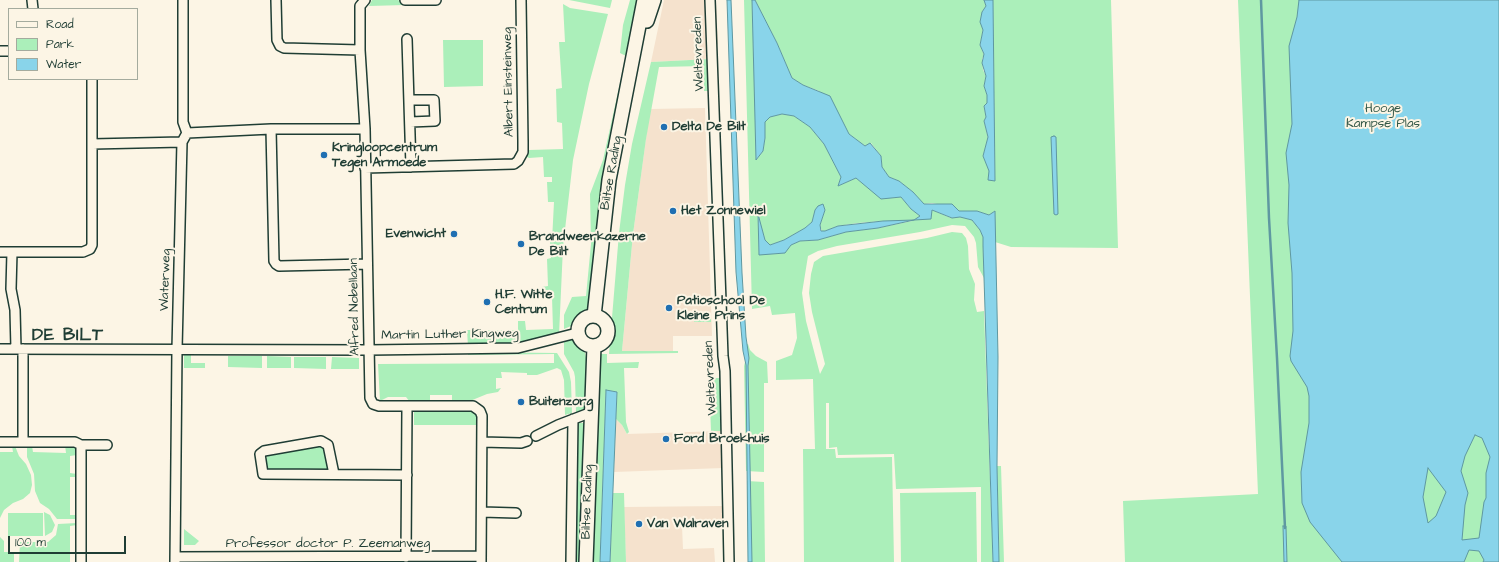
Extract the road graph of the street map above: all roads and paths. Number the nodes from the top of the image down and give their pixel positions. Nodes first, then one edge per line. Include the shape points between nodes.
1 (183, 0) edge
2 (276, 0) edge
3 (365, 0) edge
4 (405, 0) edge
5 (436, 0) edge
6 (521, 0) edge
7 (644, 0) edge
8 (654, 0) edge
9 (710, 0) edge
10 (407, 39) dead end
11 (360, 50) junction
12 (634, 54) junction
13 (92, 80) edge
14 (409, 100) junction
15 (410, 122) junction
16 (271, 129) junction
17 (365, 129) junction
18 (187, 133) junction
19 (182, 142) junction
20 (92, 144) junction
21 (411, 167) junction
22 (365, 168) junction
23 (0, 252) edge
24 (12, 252) junction
25 (366, 264) junction
26 (594, 316) junction
27 (579, 335) junction
28 (594, 346) junction
29 (0, 349) edge
30 (19, 349) junction
31 (177, 349) junction
32 (369, 350) junction
33 (407, 406) junction
34 (592, 412) junction
35 (573, 419) junction
36 (536, 436) dead end
37 (23, 441) junction
38 (527, 441) dead end
39 (0, 442) edge
40 (482, 442) junction
41 (81, 445) junction
42 (107, 445) dead end
43 (334, 474) junction
44 (407, 474) junction
45 (482, 512) junction
46 (516, 513) dead end
47 (406, 556) junction
48 (481, 559) edge
49 (175, 560) edge
50 (263, 560) edge
51 (81, 562) edge
52 (571, 562) edge
53 (586, 562) edge
54 (729, 562) edge

1 - 18 street via 183,122
2 - 11 street via 277,40 280,46
3 - 11 street, Alfred Nobellaan via 360,6
4 - 5 street
6 - 21 street, Albert Einsteinweg via 523,152 518,161 514,164
7 - 12 main road, Biltse Rading
8 - 12 main road, Biltse Rading
9 - 54 street, Weltevreden via 725,371
10 - 14 street
11 - 17 street, Alfred Nobellaan
12 - 26 main road, Biltse Rading via 609,180
13 - 20 street
14 - 15 street
14 - 15 street via 434,100 435,121
15 - 21 street
16 - 17 street
16 - 18 street
16 - 25 street via 276,264
17 - 22 street, Alfred Nobellaan
18 - 19 street, Waterweg
19 - 20 street
19 - 31 street, Waterweg
20 - 24 street via 90,249 83,252
21 - 22 street
22 - 25 street, Alfred Nobellaan
23 - 24 street
24 - 30 street via 11,288
25 - 32 street, Alfred Nobellaan
26 - 27 main road via 583,320
26 - 28 main road via 604,321 608,331 604,341
27 - 28 main road via 585,343
27 - 32 street, Martin Luther Kingweg via 574,334 518,348
28 - 34 main road, Biltse Rading
29 - 30 street, Martin Luther Kingweg
30 - 31 street, Martin Luther Kingweg
30 - 37 street
31 - 32 street, Martin Luther Kingweg
31 - 49 street, Waterweg
32 - 33 street, Alfred Nobellaan via 370,398 373,404
33 - 40 street, Alfred Nobellaan via 473,406 480,410 482,416
33 - 44 street
34 - 35 street
34 - 53 main road, Biltse Rading
35 - 36 street
35 - 52 street
37 - 39 street
37 - 41 street via 75,442
38 - 40 street
40 - 45 street, Alfred Nobellaan
41 - 42 street
41 - 51 street
43 - 43 street via 328,445 321,441 264,451 260,454 263,474
43 - 44 street
44 - 47 street
45 - 46 street
45 - 48 street, Alfred Nobellaan
47 - 48 street, Professor doctor P. Zeemanweg
47 - 50 street, Professor doctor P. Zeemanweg
49 - 50 street, Professor doctor P. Zeemanweg

